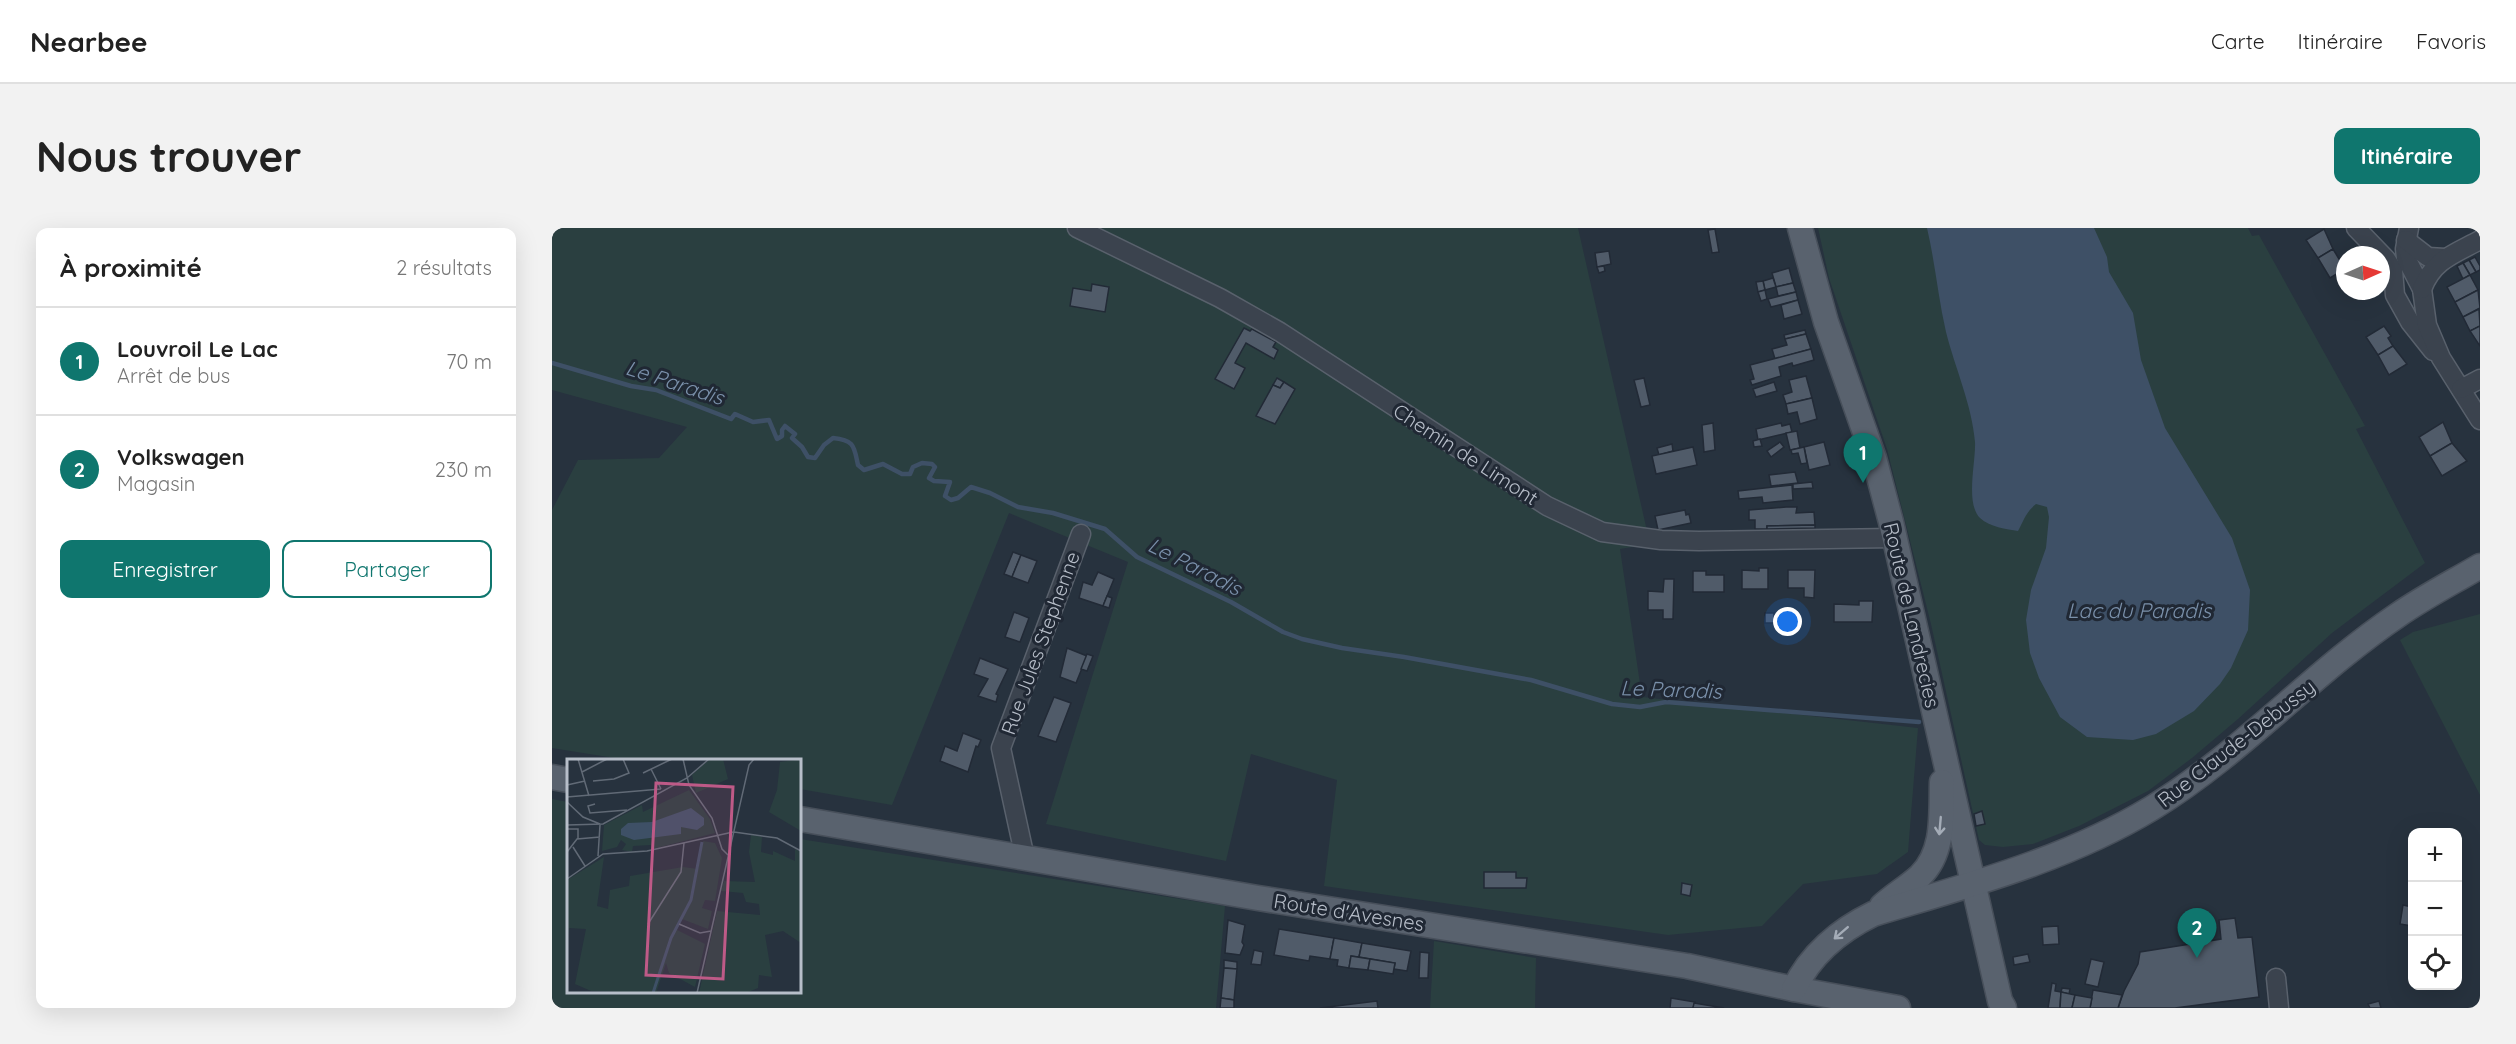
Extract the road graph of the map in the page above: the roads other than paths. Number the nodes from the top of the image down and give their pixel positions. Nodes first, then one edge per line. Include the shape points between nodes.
1 (1077, 228) edge
2 (1800, 228) edge
3 (2357, 229) edge
4 (2408, 234) edge
5 (2480, 240) edge
6 (2445, 258) junction
7 (2423, 295) junction
8 (2403, 307) junction
9 (2441, 358) junction
10 (2480, 379) edge
11 (2461, 389) junction
12 (2480, 420) edge
13 (1081, 534) dead end
14 (1894, 538) junction
15 (2480, 566) edge
16 (1943, 746) junction
17 (552, 777) edge
18 (567, 780) edge
19 (801, 819) edge
20 (1025, 858) junction
21 (1973, 884) junction
22 (1873, 914) junction
23 (2276, 978) dead end
24 (1794, 990) junction
25 (1898, 1008) edge
26 (2004, 1008) edge
27 (2279, 1008) edge

1 - 14 street, Chemin de Limont via 1280,332 1547,506 1602,532 1690,541
2 - 14 main road, Route de Landrecies via 1826,322 1874,458
3 - 8 street via 2393,270 2395,295
4 - 6 street via 2428,256
4 - 7 street via 2406,258
5 - 6 street
6 - 7 street via 2428,273
7 - 8 street via 2414,309
7 - 9 street via 2427,325
8 - 9 street via 2424,342
9 - 11 street
10 - 11 street
11 - 12 street
13 - 20 street, Rue Jules Stephenne via 1001,748
14 - 16 main road, Route de Landrecies
15 - 21 main road, Rue Claude-Debussy via 2398,615 2208,769 2154,807 2052,858
16 - 21 main road, Route de Landrecies
16 -> 22 main road via 1941,830 1931,862 1920,876
17 - 18 main road
19 - 20 main road, Route d'Avesnes
20 - 24 main road, Route d'Avesnes via 1687,966
21 - 22 main road, Rue Claude-Debussy
21 - 26 main road, Route de Landrecies
22 -> 24 main road, Rue Claude-Debussy via 1850,925 1818,953 1802,971
23 - 27 street
24 - 25 main road, Route d'Avesnes

